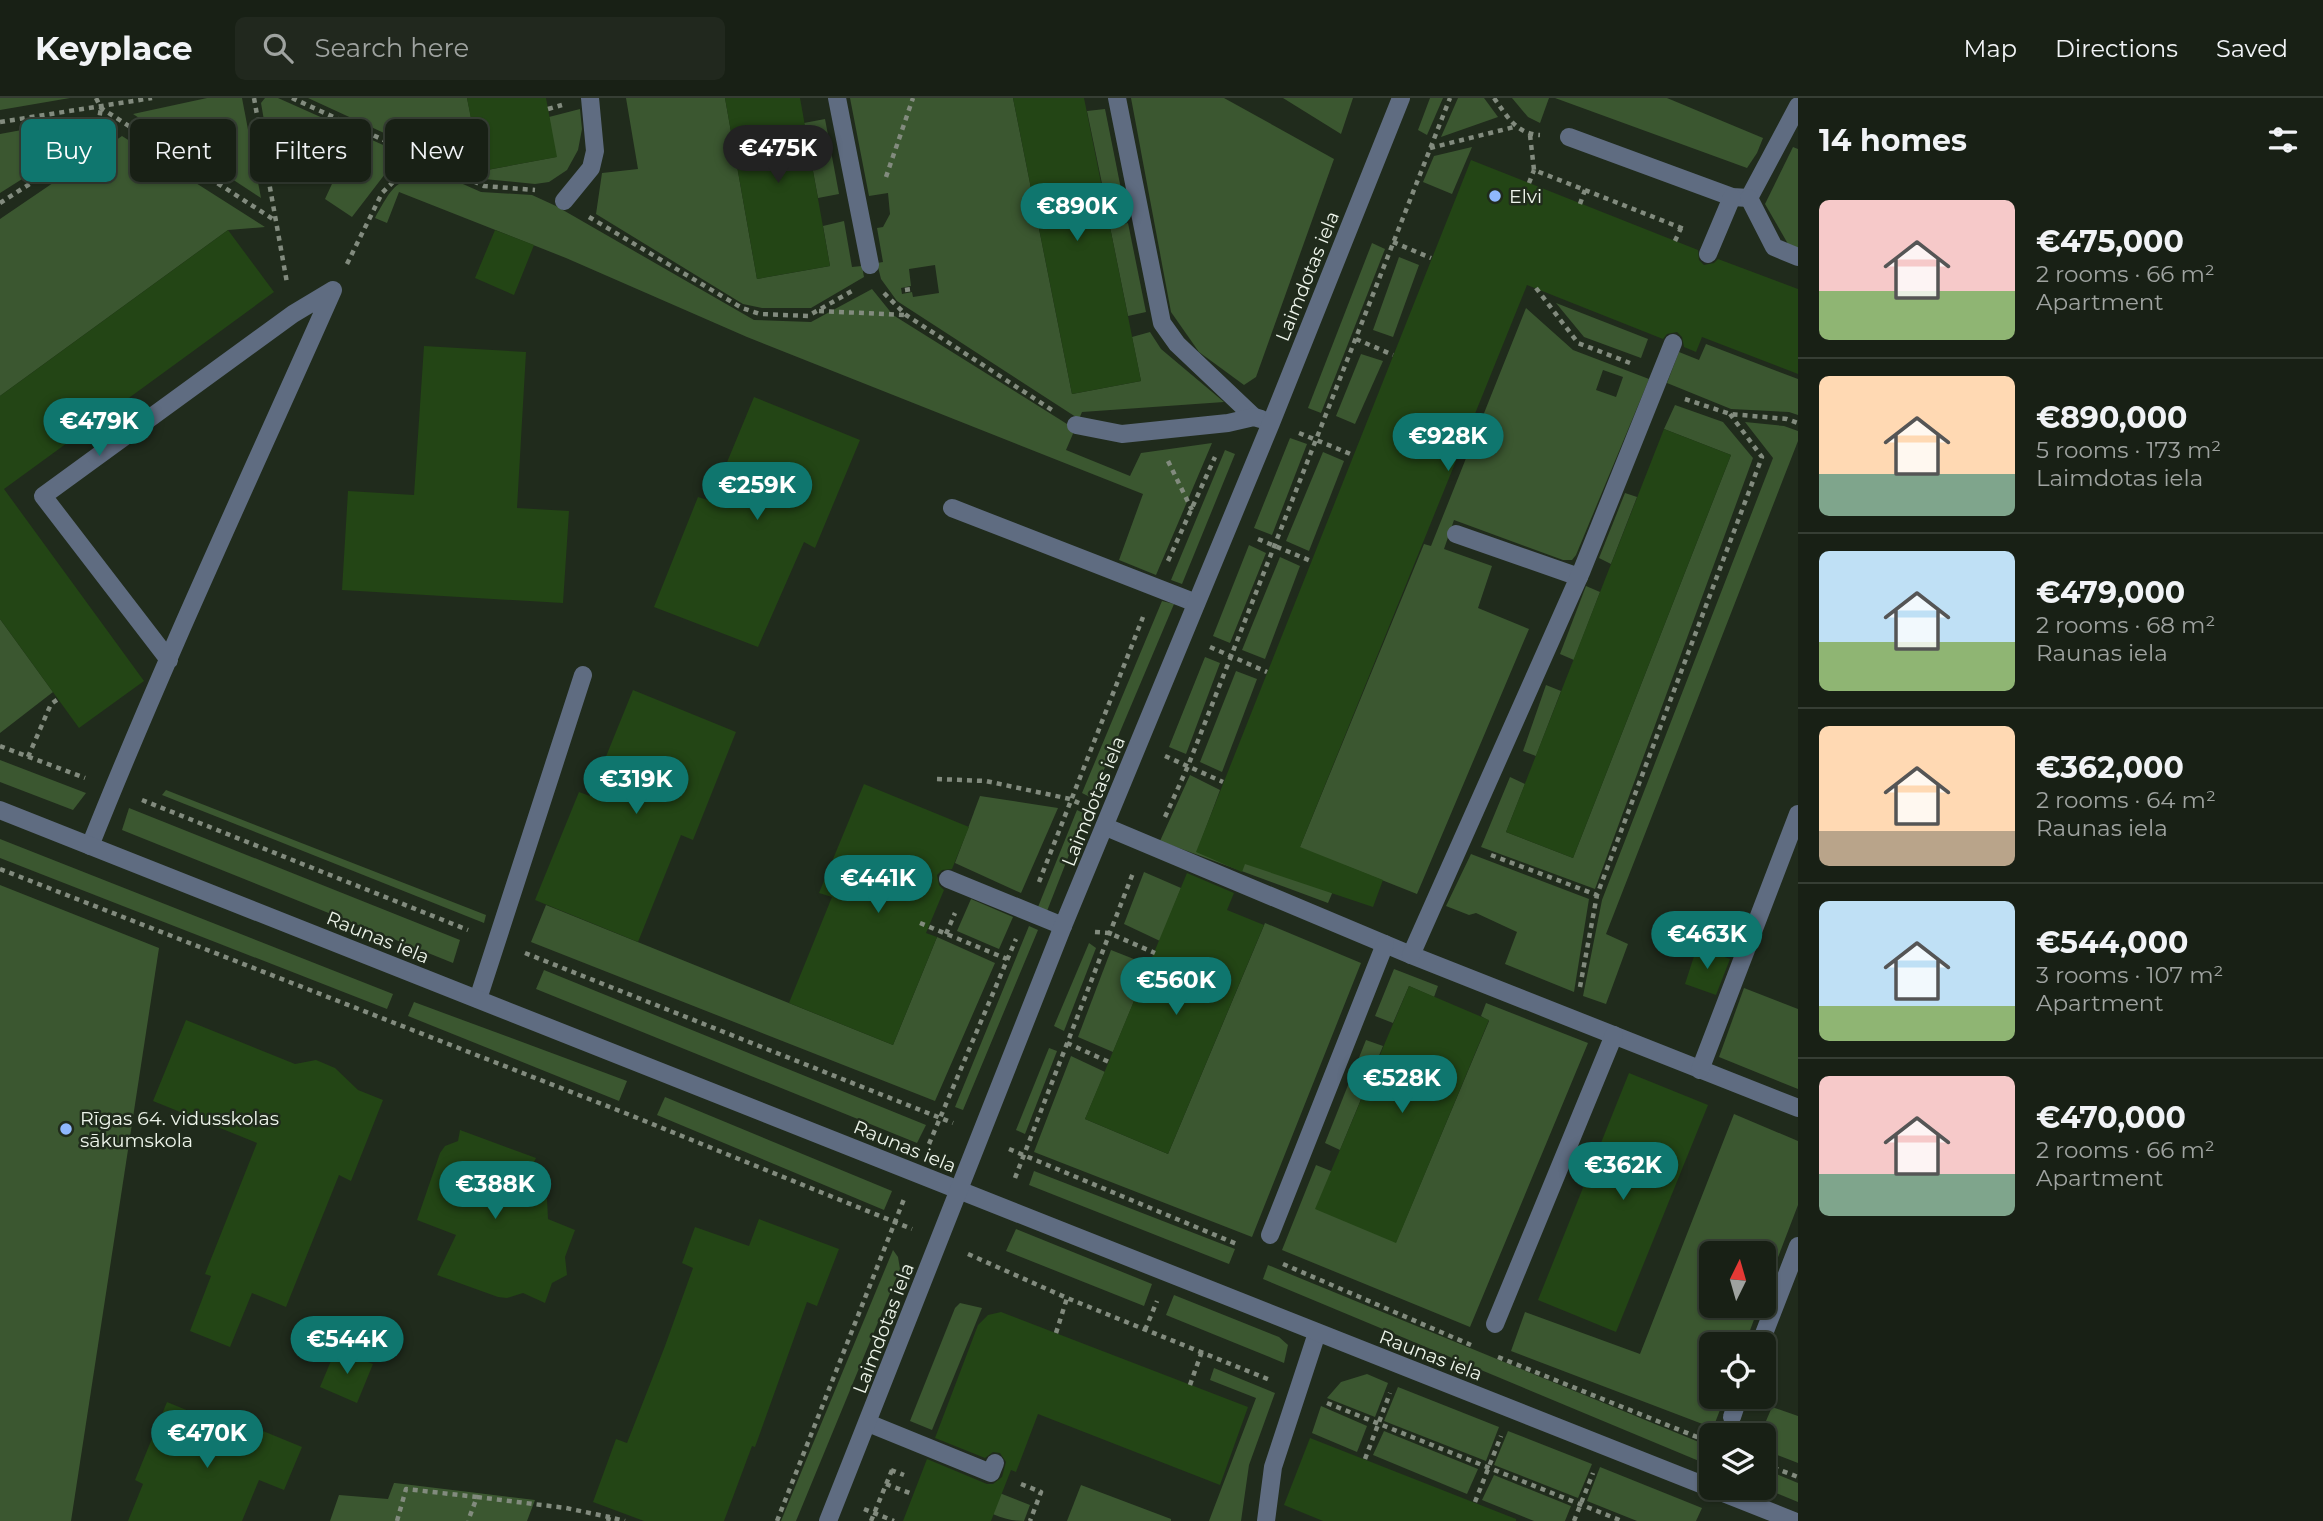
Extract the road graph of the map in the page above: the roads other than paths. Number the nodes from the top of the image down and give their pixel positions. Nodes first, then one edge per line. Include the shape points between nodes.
1 (590, 98) edge
2 (837, 98) edge
3 (1117, 98) edge
4 (1401, 98) edge
5 (1798, 106) edge
6 (1569, 137) dead end
7 (1740, 197) junction
8 (564, 201) dead end
9 (1708, 254) dead end
10 (1798, 257) edge
11 (870, 265) road end
12 (1673, 343) dead end
13 (1263, 420) junction
14 (1076, 425) road end
15 (952, 508) dead end
16 (1456, 534) dead end
17 (1579, 577) junction
18 (1196, 603) junction
19 (170, 660) junction
20 (583, 676) dead end
21 (0, 810) edge
22 (1798, 814) edge
23 (1105, 827) junction
24 (90, 846) junction
25 (948, 879) dead end
26 (1063, 926) junction
27 (1385, 944) junction
28 (1411, 955) junction
29 (478, 999) junction
30 (1615, 1035) junction
31 (1700, 1070) junction
32 (1798, 1108) edge
33 (960, 1190) junction
34 (1270, 1235) road end
35 (1798, 1245) edge
36 (1496, 1324) dead end
37 (1765, 1332) edge
38 (1317, 1333) junction
39 (1734, 1409) edge
40 (1731, 1417) dead end
41 (868, 1423) junction
42 (993, 1468) road end
43 (828, 1521) edge
44 (1266, 1521) edge
45 (1794, 1521) edge

1 - 8 street via 596,151 591,168
2 - 11 street
3 - 13 street via 1162,323 1177,344
4 - 13 street, Laimdotas iela
5 - 7 street
6 - 7 street
7 - 9 street
7 - 10 street via 1774,247
12 - 17 street
13 - 14 street via 1122,434
13 - 18 street, Laimdotas iela
15 - 18 street
16 - 17 street
17 - 28 street
18 - 23 street, Laimdotas iela
19 - 19 street via 333,290 293,314 43,496
19 - 24 street
20 - 29 street
21 - 24 street, Raunas iela
22 - 31 street
23 - 26 street, Laimdotas iela
23 - 27 street
24 - 29 street, Raunas iela
25 - 26 street
26 - 33 street, Laimdotas iela
27 - 28 street
27 - 34 street
28 - 30 street
29 - 33 street, Raunas iela
30 - 31 street
30 - 36 street
31 - 32 street
33 - 38 street, Raunas iela
33 - 41 street, Laimdotas iela
35 - 37 street
38 - 44 street via 1273,1467
38 - 45 street, Raunas iela
39 - 40 street
41 - 42 street
41 - 43 street, Laimdotas iela

